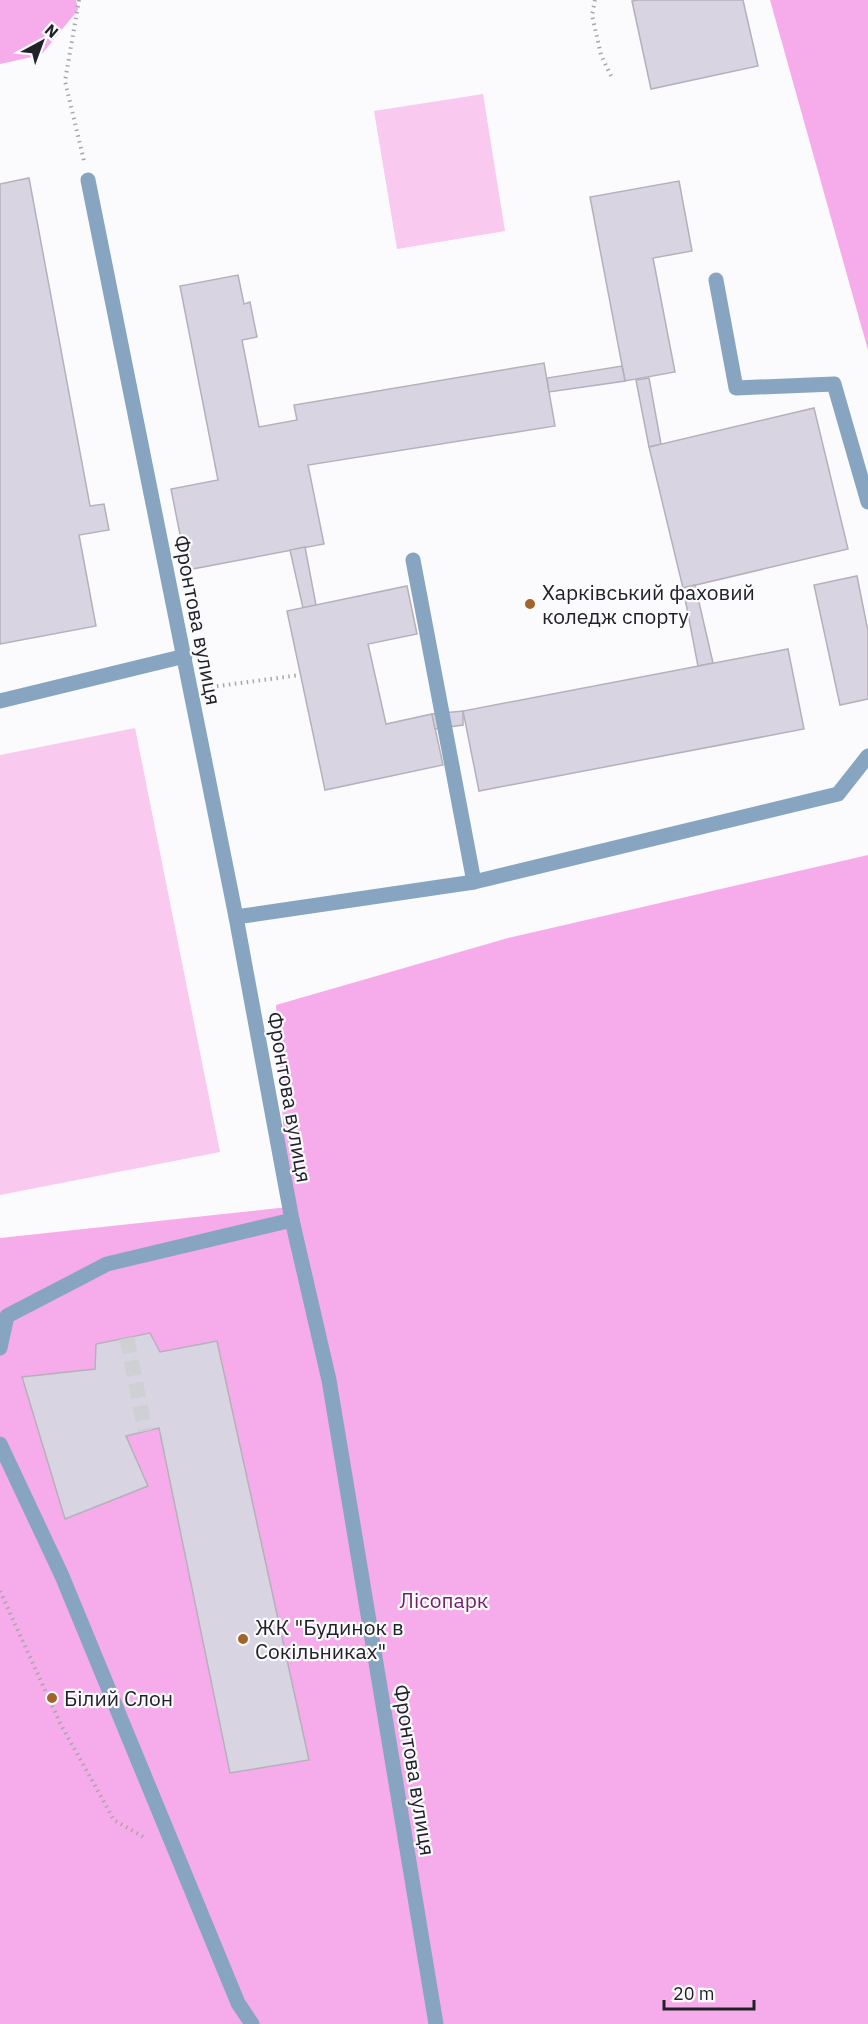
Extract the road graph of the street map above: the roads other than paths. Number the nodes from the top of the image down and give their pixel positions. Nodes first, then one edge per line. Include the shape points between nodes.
1 (88, 180) road end
2 (716, 280) dead end
3 (868, 502) edge
4 (413, 560) dead end
5 (184, 656) junction
6 (0, 701) edge
7 (868, 756) edge
8 (474, 882) junction
9 (236, 917) junction
10 (292, 1220) junction
11 (0, 1348) edge
12 (0, 1444) edge
13 (252, 2024) edge
14 (436, 2024) edge

1 - 5 street, Фронтова вулиця
2 - 3 street via 736,388 834,384
4 - 8 street
5 - 6 street
5 - 9 street, Фронтова вулиця
7 - 8 street via 838,794
8 - 9 street
9 - 10 street, Фронтова вулиця
10 - 11 street via 107,1264 7,1316
10 - 14 street, Фронтова вулиця via 329,1380
12 - 13 street via 62,1576 238,2003

